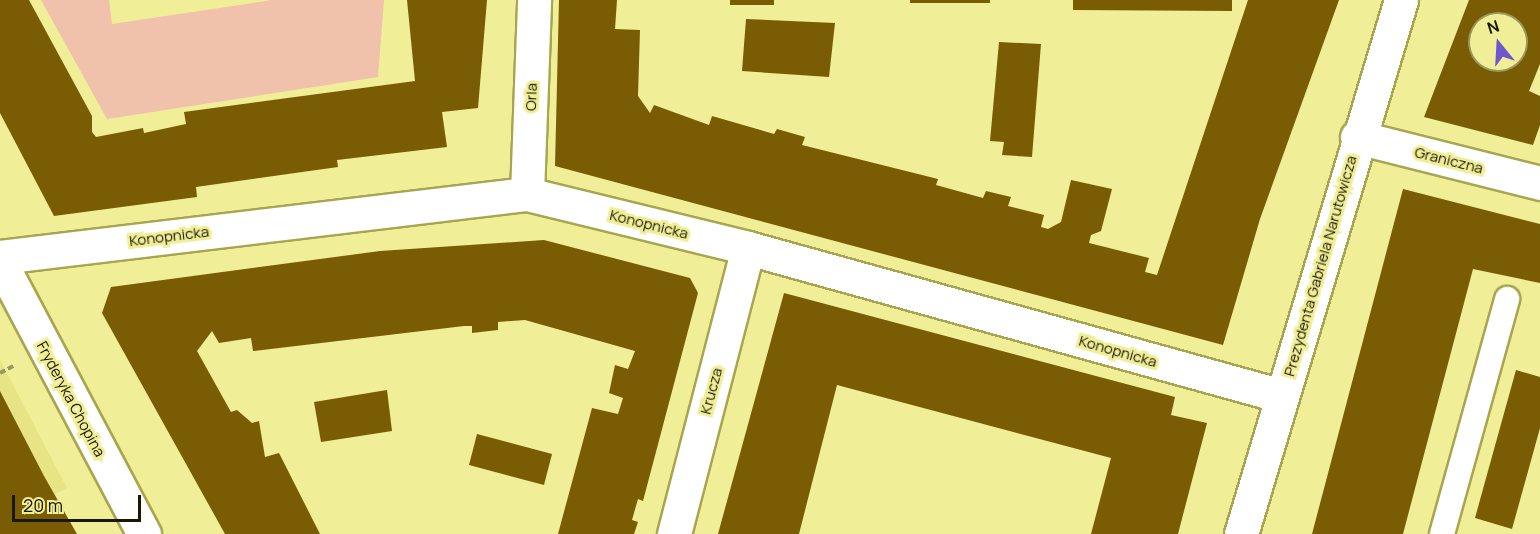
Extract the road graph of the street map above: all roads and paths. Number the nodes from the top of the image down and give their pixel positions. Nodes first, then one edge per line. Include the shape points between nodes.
1 (534, 0) edge
2 (1401, 0) edge
3 (1357, 136) junction
4 (1540, 183) edge
5 (527, 194) junction
6 (748, 248) junction
7 (0, 257) edge
8 (0, 262) edge
9 (1507, 299) dead end
10 (15, 365) dead end
11 (0, 373) edge
12 (1282, 396) junction
13 (144, 534) edge
14 (674, 534) edge
15 (1242, 534) edge
16 (1442, 534) edge

1 - 5 street, Orla
2 - 3 street, Prezydenta Gabriela Narutowicza
3 - 4 street, Graniczna
3 - 12 street, Prezydenta Gabriela Narutowicza
5 - 6 street, Konopnicka
5 - 7 street, Konopnicka
6 - 12 street, Konopnicka
6 - 14 street, Krucza
8 - 13 street, Fryderyka Chopina
9 - 16 lane
10 - 11 path
12 - 15 street, Prezydenta Gabriela Narutowicza

